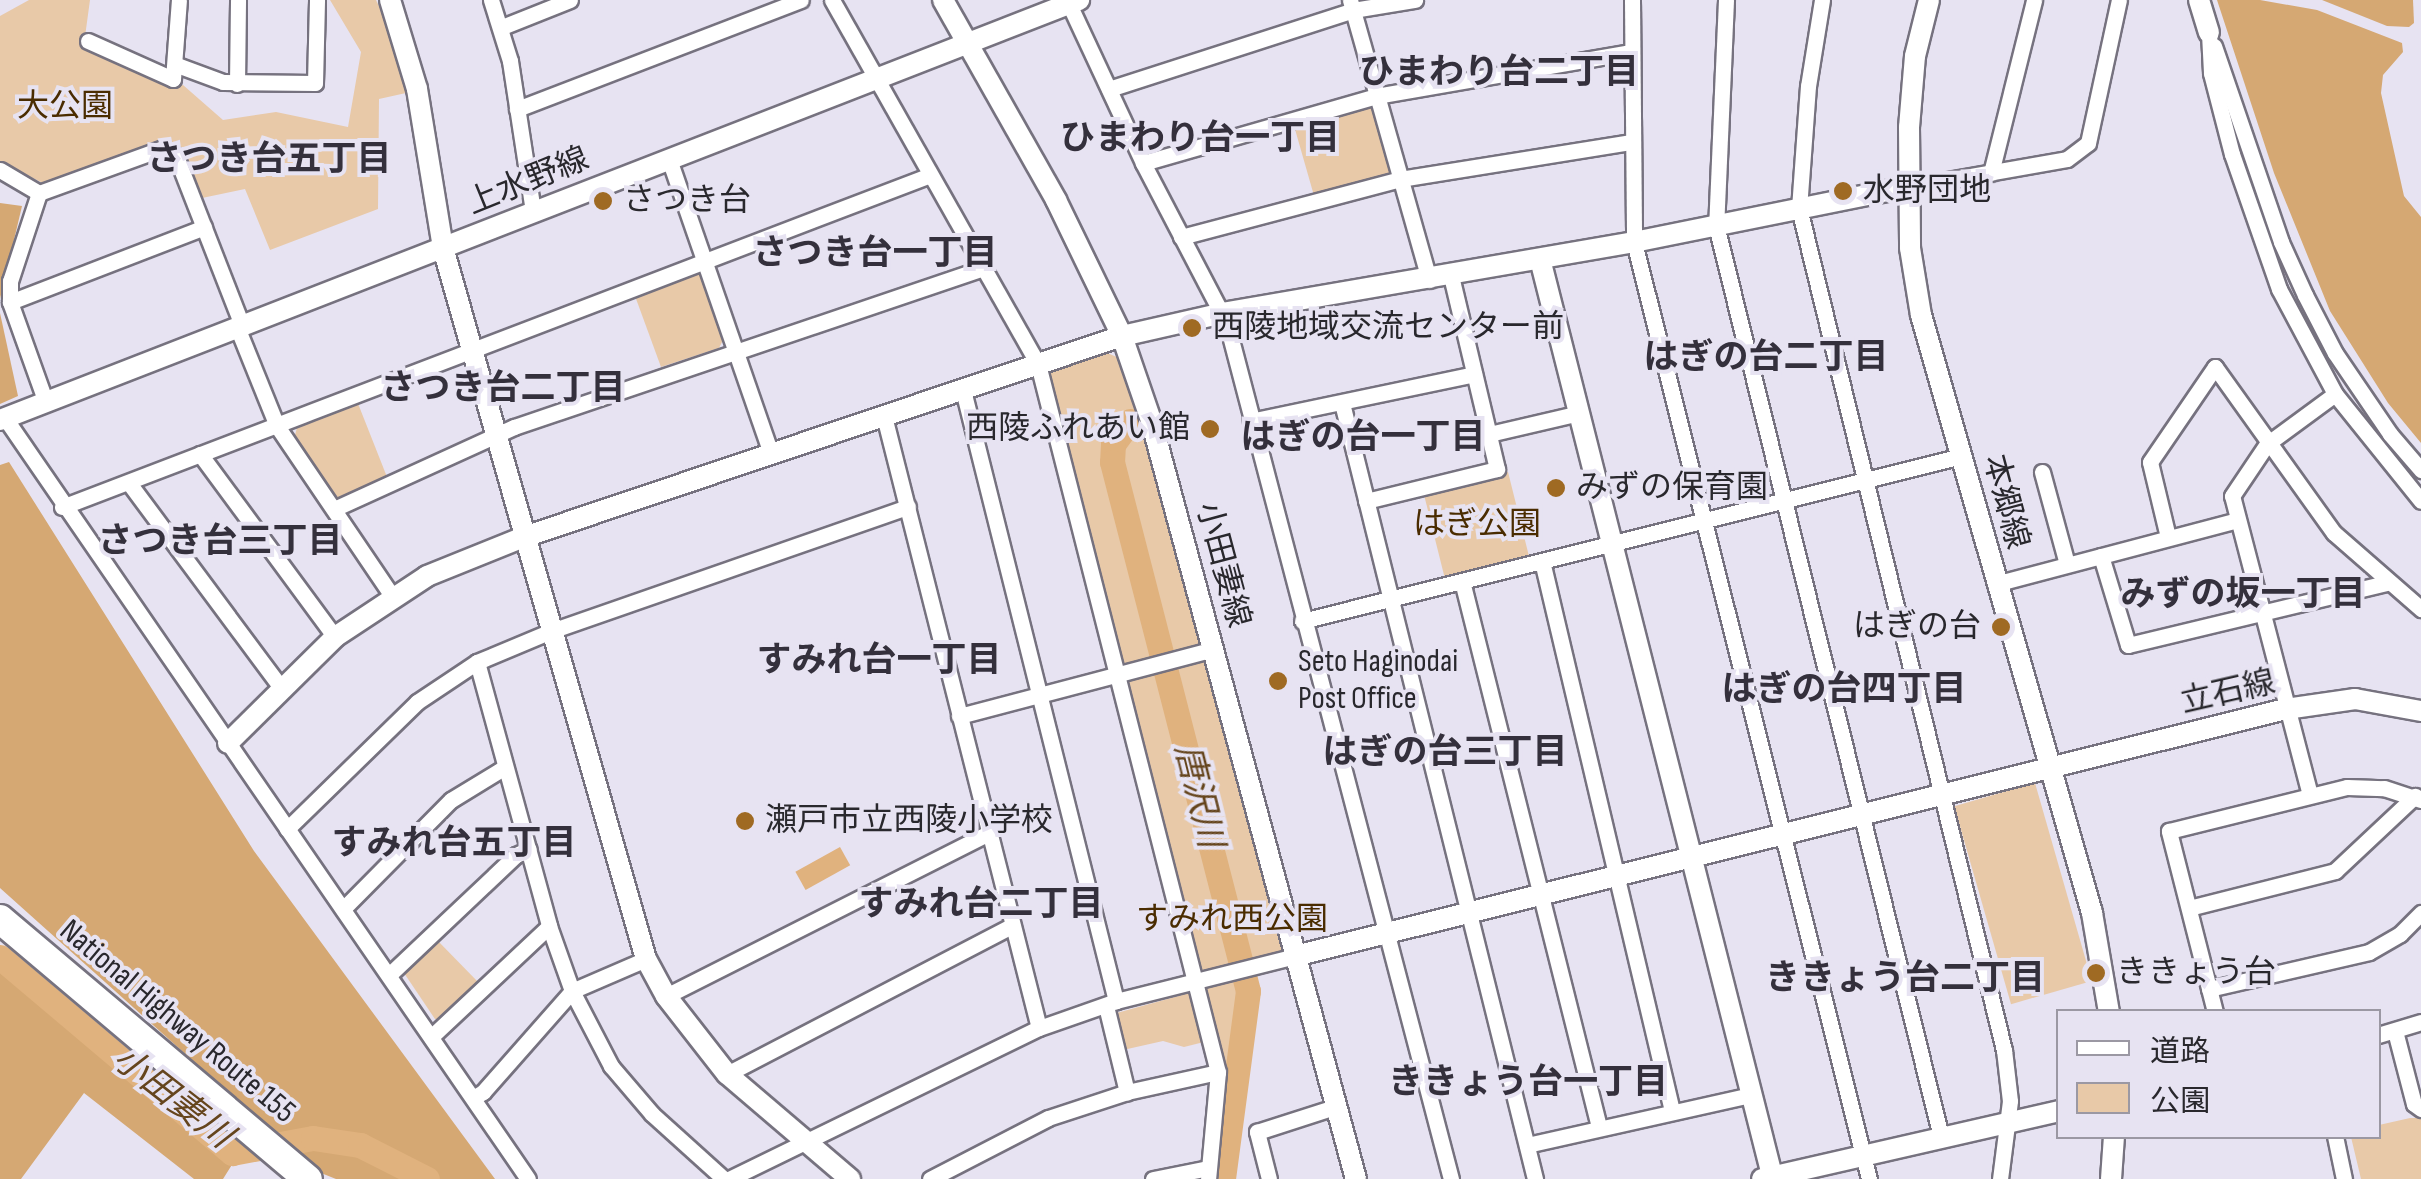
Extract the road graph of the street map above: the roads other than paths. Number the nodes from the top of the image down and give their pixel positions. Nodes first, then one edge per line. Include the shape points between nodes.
1 (179, 0) edge
2 (238, 0) edge
3 (318, 0) edge
4 (390, 0) edge
5 (491, 0) edge
6 (570, 0) edge
7 (800, 0) edge
8 (832, 0) edge
9 (944, 0) edge
10 (1414, 0) edge
11 (1632, 0) edge
12 (1726, 0) edge
13 (1822, 0) edge
14 (1929, 0) edge
15 (2034, 0) edge
16 (2119, 0) edge
17 (2199, 0) edge
18 (1074, 2) edge
19 (1351, 5) edge
20 (502, 26) junction
21 (2209, 34) junction
22 (88, 41) dead end
23 (968, 45) junction
24 (1631, 52) junction
25 (177, 65) junction
26 (878, 78) junction
27 (237, 84) junction
28 (1109, 89) junction
29 (1376, 96) junction
30 (516, 109) junction
31 (1630, 142) junction
32 (669, 159) junction
33 (1144, 163) junction
34 (0, 170) edge
35 (1990, 173) junction
36 (930, 176) junction
37 (1400, 179) junction
38 (1908, 186) junction
39 (39, 194) junction
40 (1798, 208) junction
41 (533, 212) junction
42 (1716, 225) junction
43 (204, 227) junction
44 (1182, 237) junction
45 (1634, 242) junction
46 (443, 248) junction
47 (705, 260) junction
48 (1540, 260) junction
49 (984, 268) junction
50 (1440, 278) junction
51 (10, 302) junction
52 (1223, 313) junction
53 (239, 326) junction
54 (1122, 336) junction
55 (472, 350) junction
56 (736, 350) junction
57 (1038, 364) junction
58 (1474, 374) junction
59 (963, 390) junction
60 (2335, 394) junction
61 (45, 400) junction
62 (1342, 402) junction
63 (1579, 413) junction
64 (884, 416) junction
65 (2, 420) edge
66 (1250, 421) junction
67 (277, 426) junction
68 (497, 434) junction
69 (1489, 434) junction
70 (2267, 444) junction
71 (200, 454) junction
72 (771, 454) junction
73 (1962, 456) junction
74 (2421, 470) edge
75 (2042, 472) dead end
76 (1862, 482) junction
77 (130, 483) junction
78 (1366, 501) junction
79 (1783, 501) junction
80 (2421, 501) edge
81 (62, 507) junction
82 (908, 507) junction
83 (334, 508) junction
84 (2238, 520) junction
85 (1702, 522) junction
86 (524, 537) junction
87 (2168, 537) junction
88 (1613, 544) junction
89 (2100, 556) junction
90 (1542, 561) junction
91 (2067, 564) junction
92 (1462, 581) junction
93 (2387, 583) junction
94 (1996, 584) junction
95 (392, 596) junction
96 (1388, 600) junction
97 (2421, 610) edge
98 (2262, 614) junction
99 (1302, 621) junction
100 (551, 631) junction
101 (335, 637) junction
102 (1214, 649) junction
103 (477, 662) junction
104 (1119, 673) junction
105 (282, 689) junction
106 (1040, 694) junction
107 (2286, 709) junction
108 (2421, 711) edge
109 (959, 716) junction
110 (228, 743) junction
111 (505, 767) junction
112 (2051, 767) junction
113 (2310, 795) junction
114 (1942, 796) junction
115 (2418, 798) edge
116 (1863, 816) junction
117 (287, 829) junction
118 (988, 833) junction
119 (1781, 838) junction
120 (530, 849) junction
121 (1692, 860) junction
122 (1616, 880) junction
123 (1542, 896) junction
124 (343, 908) junction
125 (2190, 908) junction
126 (2421, 913) edge
127 (1469, 916) junction
128 (0, 920) edge
129 (549, 926) junction
130 (1011, 926) junction
131 (1388, 936) junction
132 (1295, 956) junction
133 (646, 959) junction
134 (389, 975) junction
135 (1197, 981) junction
136 (2209, 989) junction
137 (572, 992) junction
138 (666, 996) junction
139 (1111, 1004) junction
140 (2109, 1009) edge
141 (2213, 1009) edge
142 (2421, 1022) edge
143 (1039, 1028) junction
144 (2395, 1030) junction
145 (2381, 1034) edge
146 (432, 1037) junction
147 (1218, 1072) junction
148 (727, 1074) junction
149 (1127, 1092) junction
150 (1750, 1095) junction
151 (473, 1098) junction
152 (1335, 1108) junction
153 (2421, 1109) edge
154 (1672, 1111) junction
155 (2056, 1112) edge
156 (2007, 1124) junction
157 (1599, 1127) junction
158 (1941, 1137) junction
159 (2114, 1139) edge
160 (2335, 1139) edge
161 (802, 1142) junction
162 (1527, 1146) junction
163 (1864, 1156) junction
164 (1208, 1174) edge
165 (1769, 1178) edge
166 (308, 1179) edge
167 (528, 1179) edge
168 (726, 1179) edge
169 (850, 1179) edge
170 (930, 1179) edge
171 (1153, 1179) edge
172 (1269, 1179) edge
173 (1356, 1179) edge
174 (1451, 1179) edge
175 (1535, 1179) edge
176 (1869, 1179) edge
177 (2000, 1179) edge
178 (2111, 1179) edge
179 (2344, 1179) edge

1 - 25 street
2 - 27 street
3 - 27 street via 315,84
4 - 46 street via 417,88
5 - 20 street
6 - 20 street
7 - 30 street
8 - 26 street
9 - 23 street, 小田妻線
10 - 19 street
11 - 24 street
12 - 42 street
13 - 40 street
14 - 38 street, 本郷線 via 1915,56
15 - 35 street
16 - 35 street via 2088,143 2068,159
17 - 21 street
18 - 23 street, 上水野線
18 - 28 street
19 - 28 street
19 - 29 street
20 - 30 street
21 - 60 street via 2210,73 2255,226 2278,289
21 - 74 street via 2304,295 2368,402
22 - 25 street via 174,79
23 - 26 street, 上水野線
23 - 54 street, 小田妻線 via 1056,200
24 - 29 street
24 - 31 street
25 - 27 street
26 - 32 street, 上水野線
26 - 36 street
28 - 33 street
29 - 33 street
29 - 37 street
30 - 41 street
31 - 37 street
31 - 45 street
32 - 41 street, 上水野線
32 - 47 street
33 - 44 street
34 - 39 street
35 - 38 street
36 - 47 street
36 - 49 street
37 - 44 street
37 - 50 street
38 - 40 street
38 - 73 street, 本郷線 via 1922,315
39 - 43 street via 163,148 176,156
39 - 51 street via 10,280
40 - 42 street
40 - 76 street
41 - 46 street, 上水野線
42 - 45 street
42 - 79 street
43 - 51 street
43 - 53 street
44 - 52 street
45 - 48 street
45 - 85 street
46 - 53 street, 上水野線
46 - 55 street
47 - 55 street
47 - 56 street
48 - 50 street
48 - 63 street
49 - 56 street
49 - 57 street
50 - 52 street
50 - 58 street
51 - 61 street
52 - 54 street
52 - 66 street
53 - 61 street, 上水野線
53 - 67 street
54 - 57 street
54 - 102 street, 小田妻線
55 - 67 street
55 - 68 street
56 - 68 street
56 - 72 street
57 - 59 street
57 - 104 street
58 - 62 street
58 - 69 street
59 - 64 street
59 - 106 street
60 - 70 street
60 - 80 street
61 - 65 street, 上水野線
62 - 66 street
62 - 78 street
63 - 69 street
63 - 88 street
64 - 72 street
64 - 82 street
65 - 81 street
66 - 99 street
67 - 71 street
67 - 83 street
68 - 83 street
68 - 86 street
69 - 78 street via 1497,469
70 - 84 street via 2232,496
70 - 87 street via 2215,366 2150,462
70 - 93 street via 2334,533
71 - 77 street
71 - 101 street
72 - 86 street
73 - 76 street
73 - 94 street, 本郷線
75 - 91 street
76 - 79 street
76 - 114 street
77 - 81 street
77 - 105 street
78 - 96 street
79 - 85 street
79 - 116 street
81 - 110 street
82 - 100 street
82 - 109 street
83 - 95 street
84 - 87 street
84 - 98 street
85 - 88 street
85 - 119 street
86 - 95 street
86 - 100 street
87 - 89 street
88 - 90 street
88 - 121 street
89 - 91 street
89 - 98 street via 2128,644
90 - 92 street
90 - 122 street
91 - 94 street
92 - 96 street
92 - 123 street
93 - 97 street
93 - 98 street
94 - 112 street, 本郷線
95 - 101 street
96 - 99 street
96 - 127 street
98 - 107 street
99 - 131 street
100 - 103 street
100 - 133 street
101 - 105 street
102 - 104 street
102 - 132 street, 小田妻線
103 - 111 street
103 - 117 street via 418,702
104 - 106 street
104 - 135 street
105 - 110 street
106 - 109 street
106 - 139 street
107 - 108 street, 立石線 via 2355,699
107 - 112 street, 立石線
107 - 113 street
109 - 118 street
110 - 117 street
111 - 120 street
111 - 124 street via 451,800
112 - 114 street, 立石線
112 - 140 street, 本郷線 via 2092,913
113 - 115 street via 2384,788
113 - 125 street via 2169,832
114 - 116 street, 立石線
114 - 156 street via 2004,1050
115 - 125 street via 2336,871
116 - 119 street, 立石線
116 - 158 street
117 - 124 street
118 - 130 street
118 - 138 street
119 - 121 street, 立石線
119 - 163 street
120 - 129 street
120 - 134 street
121 - 122 street, 立石線
121 - 150 street
122 - 123 street, 立石線
122 - 154 street
123 - 127 street, 立石線
123 - 157 street
124 - 134 street
125 - 136 street
126 - 136 street via 2369,952
127 - 131 street, 立石線
127 - 162 street
128 - 166 highway, National Highway Route 155
129 - 137 street
129 - 146 street
130 - 143 street
130 - 148 street
131 - 132 street, 立石線
131 - 174 street
132 - 135 street
132 - 152 street, 小田妻線
133 - 137 street
133 - 138 street
134 - 146 street
135 - 139 street
135 - 147 street
136 - 141 street
137 - 151 street
137 - 168 street via 611,1066 652,1114
138 - 148 street
139 - 143 street
139 - 149 street
142 - 144 street
143 - 161 street
144 - 145 street
144 - 153 street via 2414,1104
146 - 151 street
147 - 149 street
147 - 164 street
148 - 161 street
149 - 170 street via 1048,1118
150 - 154 street
150 - 165 street
151 - 167 street
152 - 172 street via 1257,1132
152 - 173 street, 小田妻線
154 - 157 street
155 - 156 street
156 - 158 street
156 - 177 street
157 - 162 street
158 - 163 street
159 - 178 street
160 - 179 street
161 - 168 street
161 - 169 street
162 - 175 street
163 - 165 street
163 - 176 street
164 - 171 street

